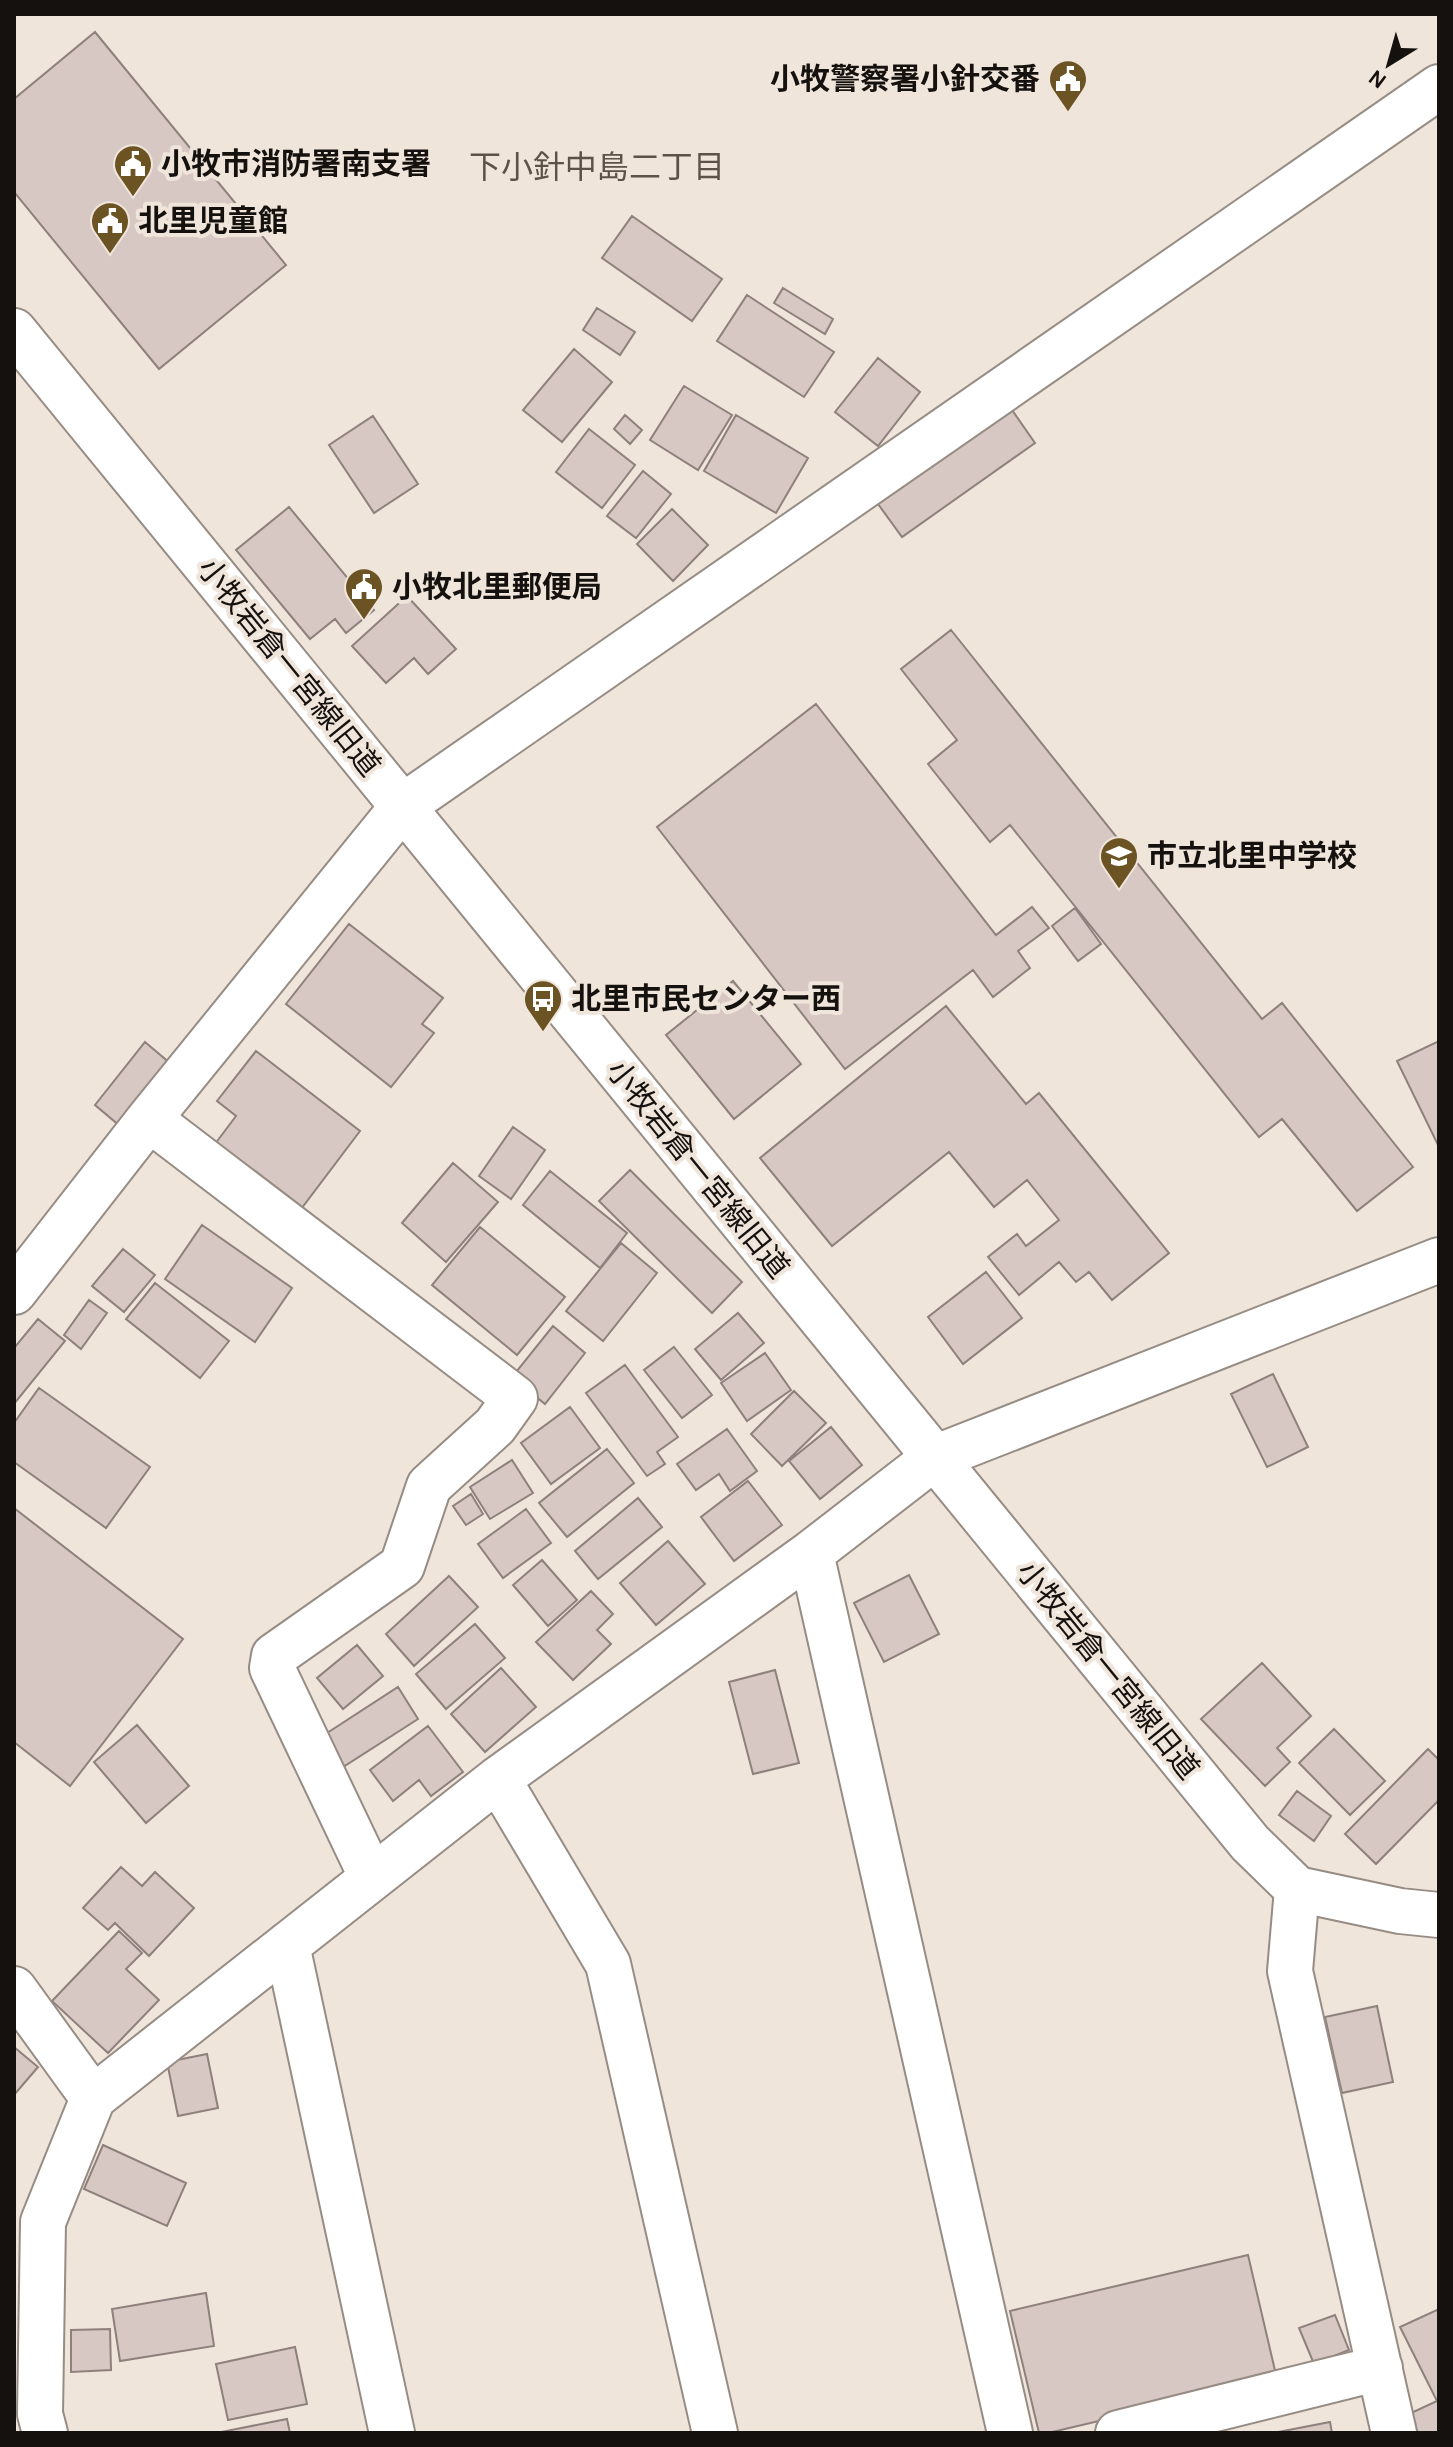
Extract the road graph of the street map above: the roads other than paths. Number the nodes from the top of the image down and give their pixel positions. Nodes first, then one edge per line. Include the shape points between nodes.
1 (1439, 87) edge
2 (14, 331) edge
3 (403, 806) junction
4 (149, 1119) junction
5 (1439, 1260) edge
6 (14, 1292) edge
7 (934, 1458) junction
8 (811, 1553) junction
9 (498, 1779) junction
10 (372, 1878) junction
11 (1297, 1889) junction
12 (1439, 1915) edge
13 (287, 1945) junction
14 (14, 1989) edge
15 (93, 2098) junction
16 (1380, 2368) junction
17 (45, 2433) edge
18 (392, 2433) edge
19 (715, 2433) edge
20 (1010, 2433) edge
21 (1118, 2433) edge
22 (1394, 2433) edge

1 - 3 street
2 - 3 street, 小牧岩倉一宮線旧道
3 - 4 street
3 - 7 street, 小牧岩倉一宮線旧道
4 - 6 street
4 - 10 street via 515,1398 495,1426 429,1486 402,1566 274,1656 272,1668
5 - 7 street
7 - 8 street
7 - 11 street, 小牧岩倉一宮線旧道 via 1250,1843
8 - 9 street
8 - 20 street
9 - 10 street
9 - 19 street via 608,1964
10 - 13 street
11 - 12 street
11 - 16 street via 1290,1971
13 - 15 street
13 - 18 street
14 - 15 street
15 - 17 street via 43,2222 40,2414
16 - 21 street
16 - 22 street

